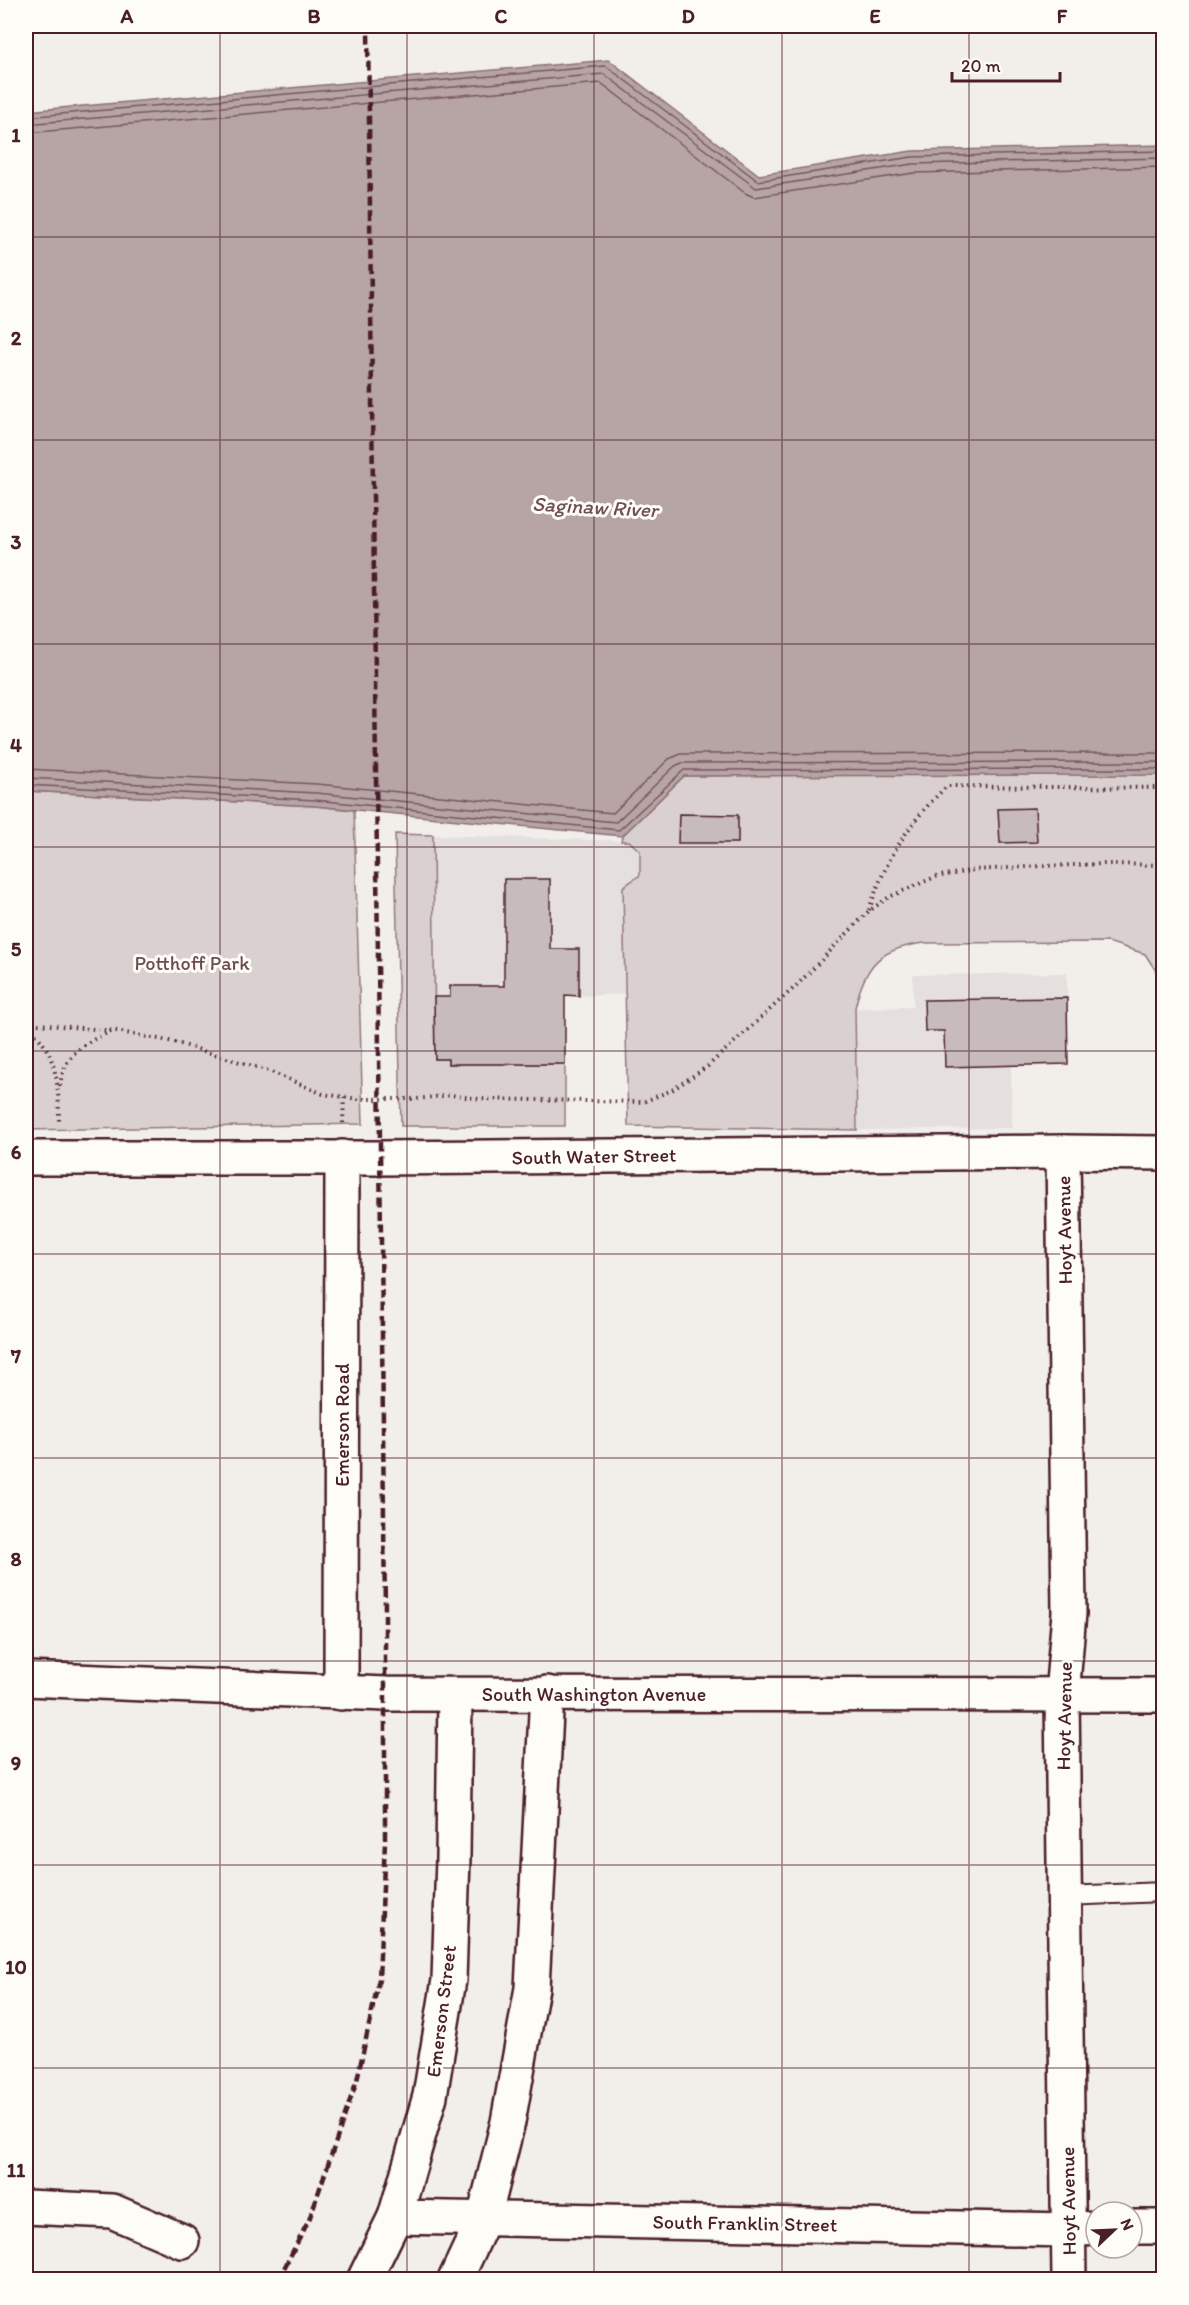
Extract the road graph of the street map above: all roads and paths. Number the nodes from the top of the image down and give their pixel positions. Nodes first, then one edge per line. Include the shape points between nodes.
1 (1164, 788) edge
2 (1164, 865) edge
3 (869, 911) junction
4 (26, 1025) edge
5 (116, 1030) junction
6 (59, 1090) junction
7 (1063, 1152) junction
8 (1164, 1153) edge
9 (342, 1157) junction
10 (26, 1158) edge
11 (59, 1158) junction
12 (26, 1679) edge
13 (547, 1693) junction
14 (341, 1694) junction
15 (455, 1695) junction
16 (1062, 1695) junction
17 (1164, 1695) edge
18 (1164, 1892) edge
19 (1064, 1896) junction
20 (26, 2207) edge
21 (395, 2217) junction
22 (484, 2218) junction
23 (1144, 2227) edge
24 (1164, 2227) edge
25 (1082, 2229) edge
26 (183, 2241) dead end
27 (364, 2280) edge
28 (455, 2280) edge
29 (1069, 2280) edge

1 - 3 path via 947,786 905,832 887,862
2 - 3 path via 975,870 935,877
3 - 5 path via 797,985 708,1066 672,1090 643,1102 479,1099 452,1095 358,1099 323,1094 207,1051
4 - 5 path
4 - 6 path via 52,1059
5 - 6 path via 92,1039 68,1060
6 - 11 path
7 - 8 street, South Water Street
7 - 9 street, South Water Street
7 - 16 street, Hoyt Avenue via 1069,1613
9 - 11 street, South Water Street
9 - 14 street, Emerson Road
10 - 11 street, South Water Street
12 - 14 street, South Washington Avenue
13 - 15 street, South Washington Avenue
13 - 16 street, South Washington Avenue
13 - 22 street via 532,1988 508,2122
14 - 15 street, South Washington Avenue
15 - 21 street, Emerson Street via 449,1980 430,2096
16 - 17 street, South Washington Avenue
16 - 19 street, Hoyt Avenue
18 - 19 lane
19 - 25 street, Hoyt Avenue
20 - 26 street via 112,2211
21 - 22 street, South Franklin Street
21 - 27 street, Emerson Street
22 - 25 street, South Franklin Street
22 - 28 street
23 - 24 street
25 - 29 street, Hoyt Avenue

